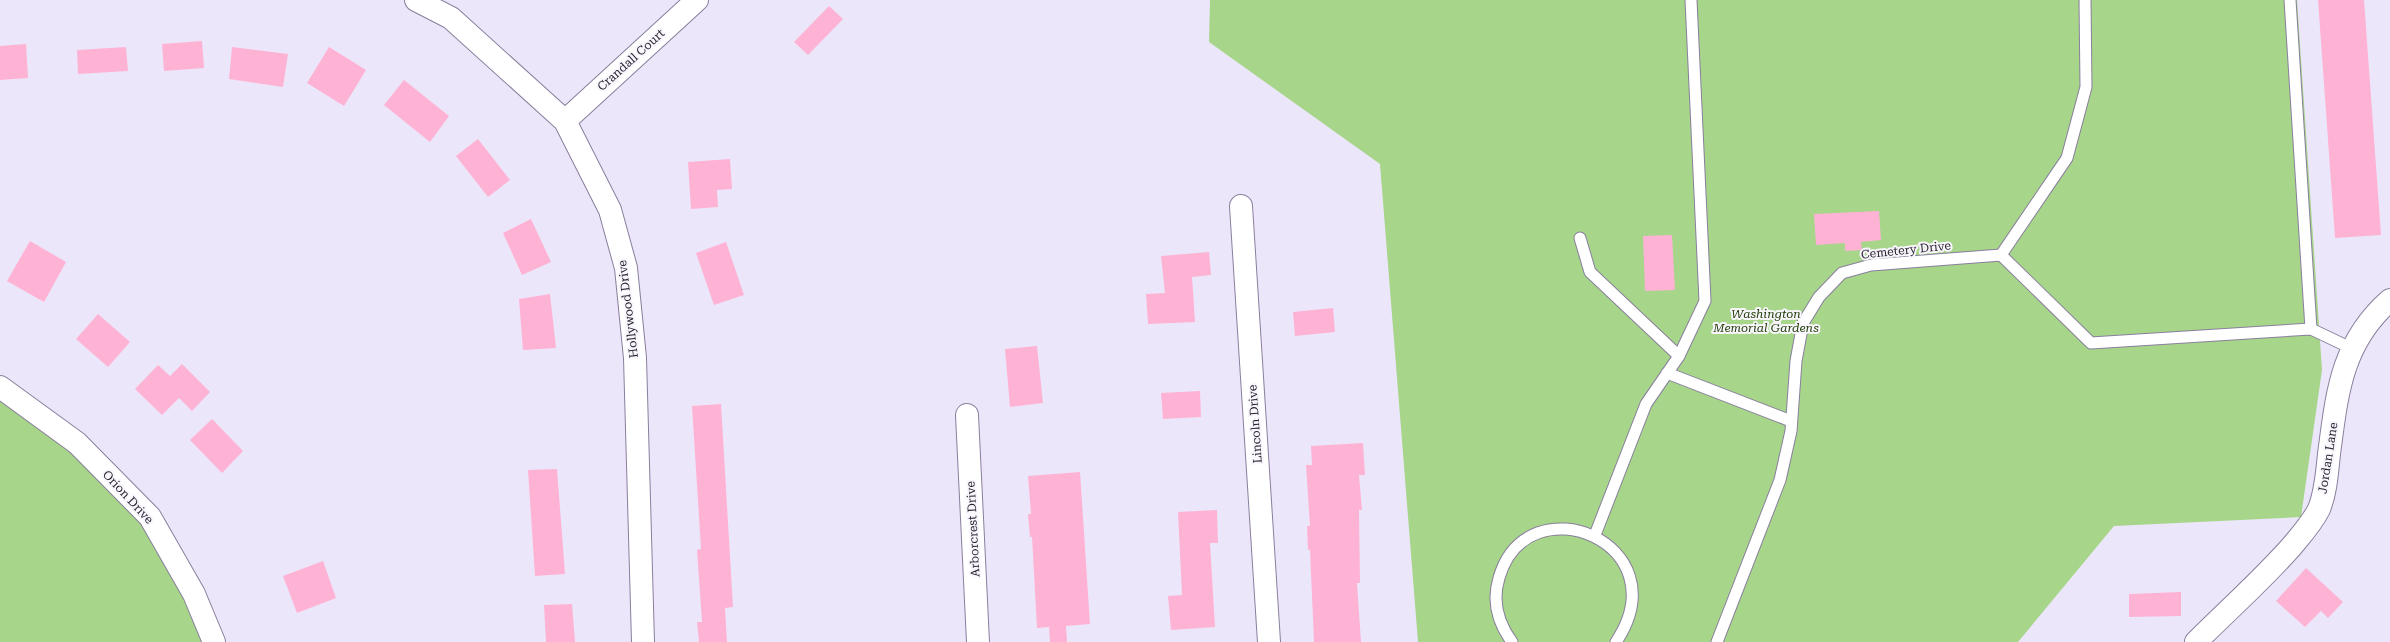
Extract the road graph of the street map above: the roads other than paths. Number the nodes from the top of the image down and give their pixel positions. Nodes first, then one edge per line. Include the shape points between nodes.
1 (416, 0) edge
2 (697, 0) edge
3 (1691, 0) edge
4 (2085, 0) edge
5 (2290, 0) edge
6 (564, 121) junction
7 (1241, 206) dead end
8 (1580, 238) dead end
9 (2001, 255) junction
10 (2390, 300) edge
11 (2312, 328) junction
12 (2353, 349) junction
13 (1679, 356) junction
14 (1668, 373) junction
15 (0, 387) edge
16 (967, 415) dead end
17 (1792, 421) junction
18 (1595, 536) junction
19 (214, 642) edge
20 (643, 642) edge
21 (978, 642) edge
22 (1269, 642) edge
23 (1512, 642) edge
24 (1616, 642) edge
25 (1717, 642) edge
26 (2196, 642) edge

1 - 6 street, Hollywood Drive via 451,18
2 - 6 street, Crandall Court
3 - 13 lane via 1706,301
4 - 9 lane via 2086,87 2067,158
5 - 11 lane
6 - 20 street, Hollywood Drive via 610,210 626,268 635,358
7 - 22 street, Lincoln Drive
8 - 13 lane via 1590,272
9 - 11 lane via 2091,343
9 - 17 lane, Cemetery Drive via 1871,265 1842,273 1819,297 1802,323
10 - 12 street, Jordan Lane via 2379,309
11 - 12 lane
12 - 26 street, Jordan Lane via 2342,371 2325,488 2311,523 2278,561
13 - 14 lane
14 - 17 lane
14 - 18 lane via 1646,404
15 - 19 street, Orion Drive via 77,443 150,517 194,594
16 - 21 street, Arborcrest Drive
17 - 25 lane, Cemetery Drive via 1780,480
18 - 23 lane via 1575,529 1553,529 1532,536 1515,549 1502,567 1496,588 1496,610
18 - 24 lane via 1612,548 1625,565 1632,586 1633,607

